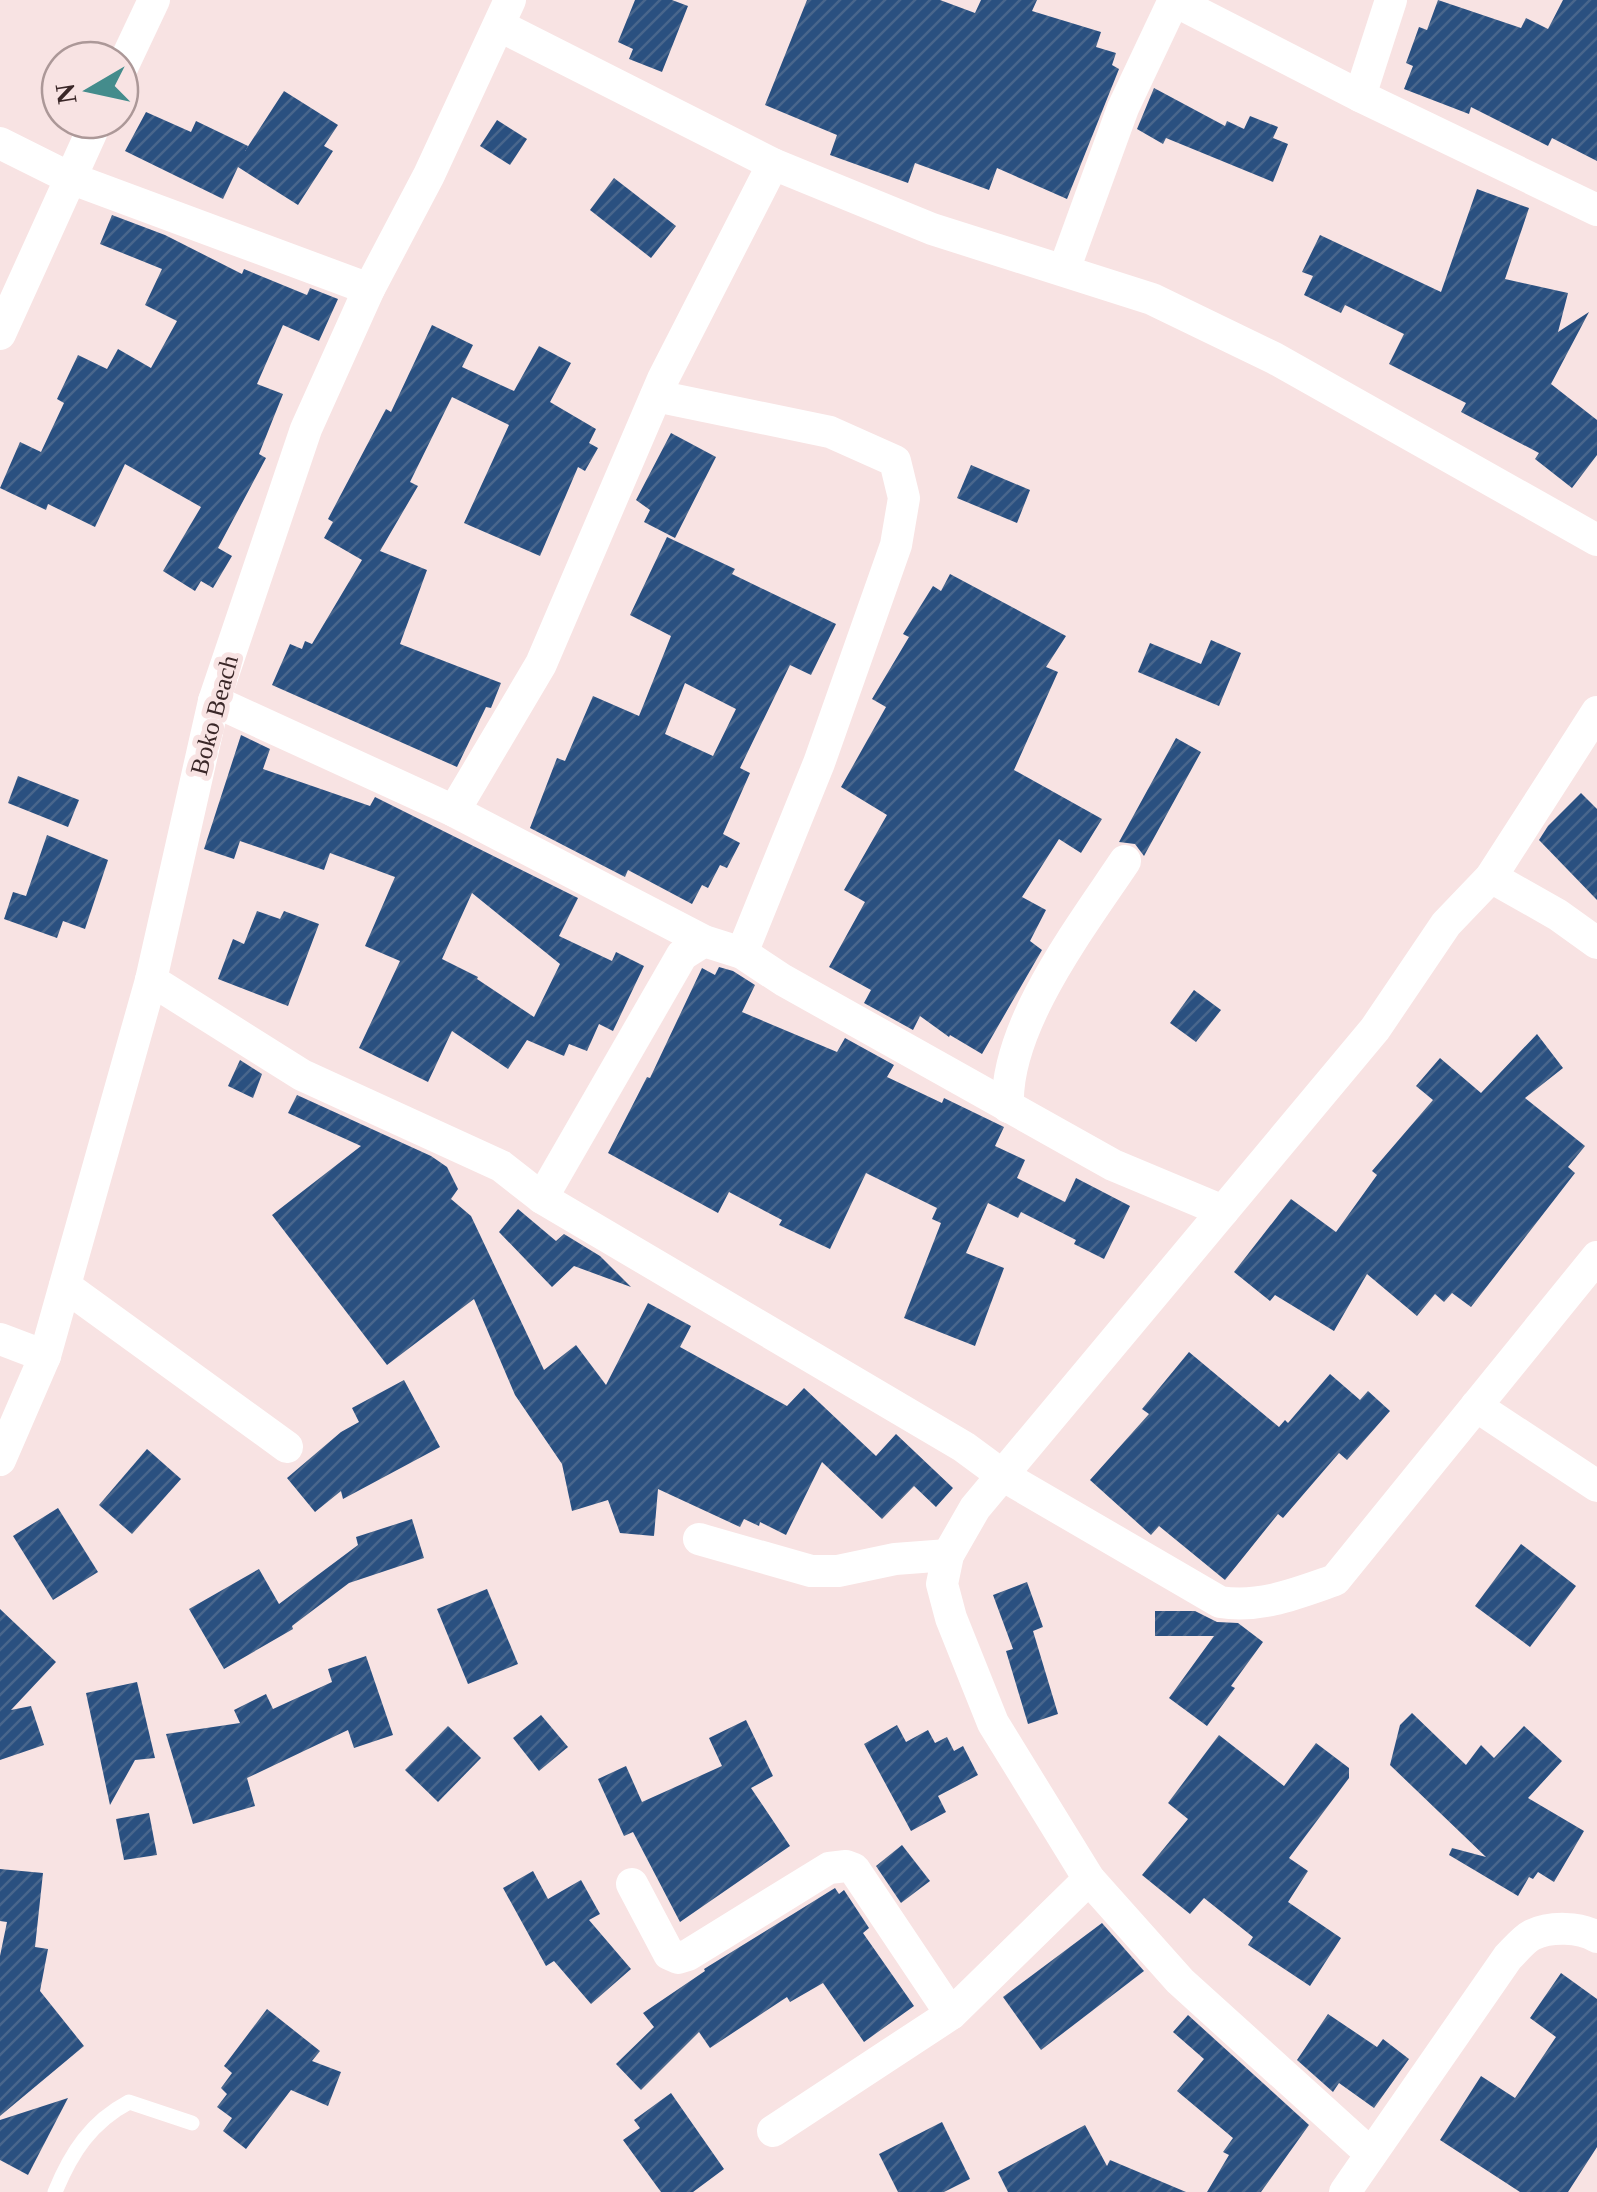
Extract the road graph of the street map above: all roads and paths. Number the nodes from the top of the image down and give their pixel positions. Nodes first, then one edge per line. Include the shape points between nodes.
1 (154, 0) edge
2 (1173, 0) edge
3 (1391, 0) edge
4 (505, 13) edge
5 (135, 40) edge
6 (1360, 96) junction
7 (88, 140) edge
8 (0, 143) edge
9 (773, 164) junction
10 (70, 178) junction
11 (1597, 210) edge
12 (1064, 270) junction
13 (369, 288) junction
14 (0, 334) edge
15 (656, 396) junction
16 (1597, 540) edge
17 (214, 701) junction
18 (1597, 712) edge
19 (454, 811) junction
20 (1124, 862) dead end
21 (1491, 877) junction
22 (704, 940) junction
23 (1597, 943) edge
24 (742, 953) junction
25 (150, 980) junction
26 (1008, 1107) junction
27 (542, 1198) junction
28 (1223, 1211) junction
29 (1597, 1257) edge
30 (64, 1286) junction
31 (0, 1339) edge
32 (45, 1356) junction
33 (1476, 1406) junction
34 (287, 1448) dead end
35 (0, 1460) edge
36 (1002, 1475) junction
37 (1597, 1486) edge
38 (699, 1539) dead end
39 (948, 1555) junction
40 (1088, 1878) junction
41 (632, 1884) dead end
42 (1597, 1937) edge
43 (950, 2014) junction
44 (192, 2123) dead end
45 (772, 2131) dead end
46 (1371, 2154) junction
47 (54, 2192) edge
48 (1345, 2192) edge

1 - 5 street
2 - 6 street
2 - 12 street via 1123,108
3 - 6 street
4 - 9 street
4 - 13 street, Boko Beach
6 - 11 street
7 - 10 street
8 - 10 street
9 - 12 street via 932,229
9 - 15 street
10 - 13 street
10 - 14 street
12 - 16 street via 1152,299 1274,358
13 - 17 street, Boko Beach via 306,429
15 - 19 street via 541,664
15 - 24 street via 830,432 895,461 904,498 896,545 849,681
17 - 19 street
17 - 25 street, Boko Beach
18 - 21 street
19 - 22 street
20 - 26 street via 1020,1036
21 - 23 street
21 - 28 street via 1446,924 1376,1029
22 - 24 street
22 - 27 street via 682,956
24 - 26 street
25 - 27 street via 302,1075 501,1166
25 - 30 street, Boko Beach
26 - 28 street via 1113,1165
27 - 36 street via 964,1446
28 - 36 street
29 - 33 street
30 - 32 street, Boko Beach
30 - 34 street
31 - 32 street
32 - 35 street, Boko Beach
33 - 36 street via 1335,1580 1247,1606 1194,1590
33 - 37 street
36 - 39 street
38 - 39 street via 811,1571
39 - 40 street via 942,1584 951,1618 993,1723
40 - 43 street
40 - 46 street via 1180,1981
41 - 43 street via 669,1954 678,1958 829,1868 846,1866
42 - 46 street via 1560,1929 1531,1936 1508,1957
43 - 45 street
44 - 47 lane via 129,2102 94,2126
46 - 48 street

